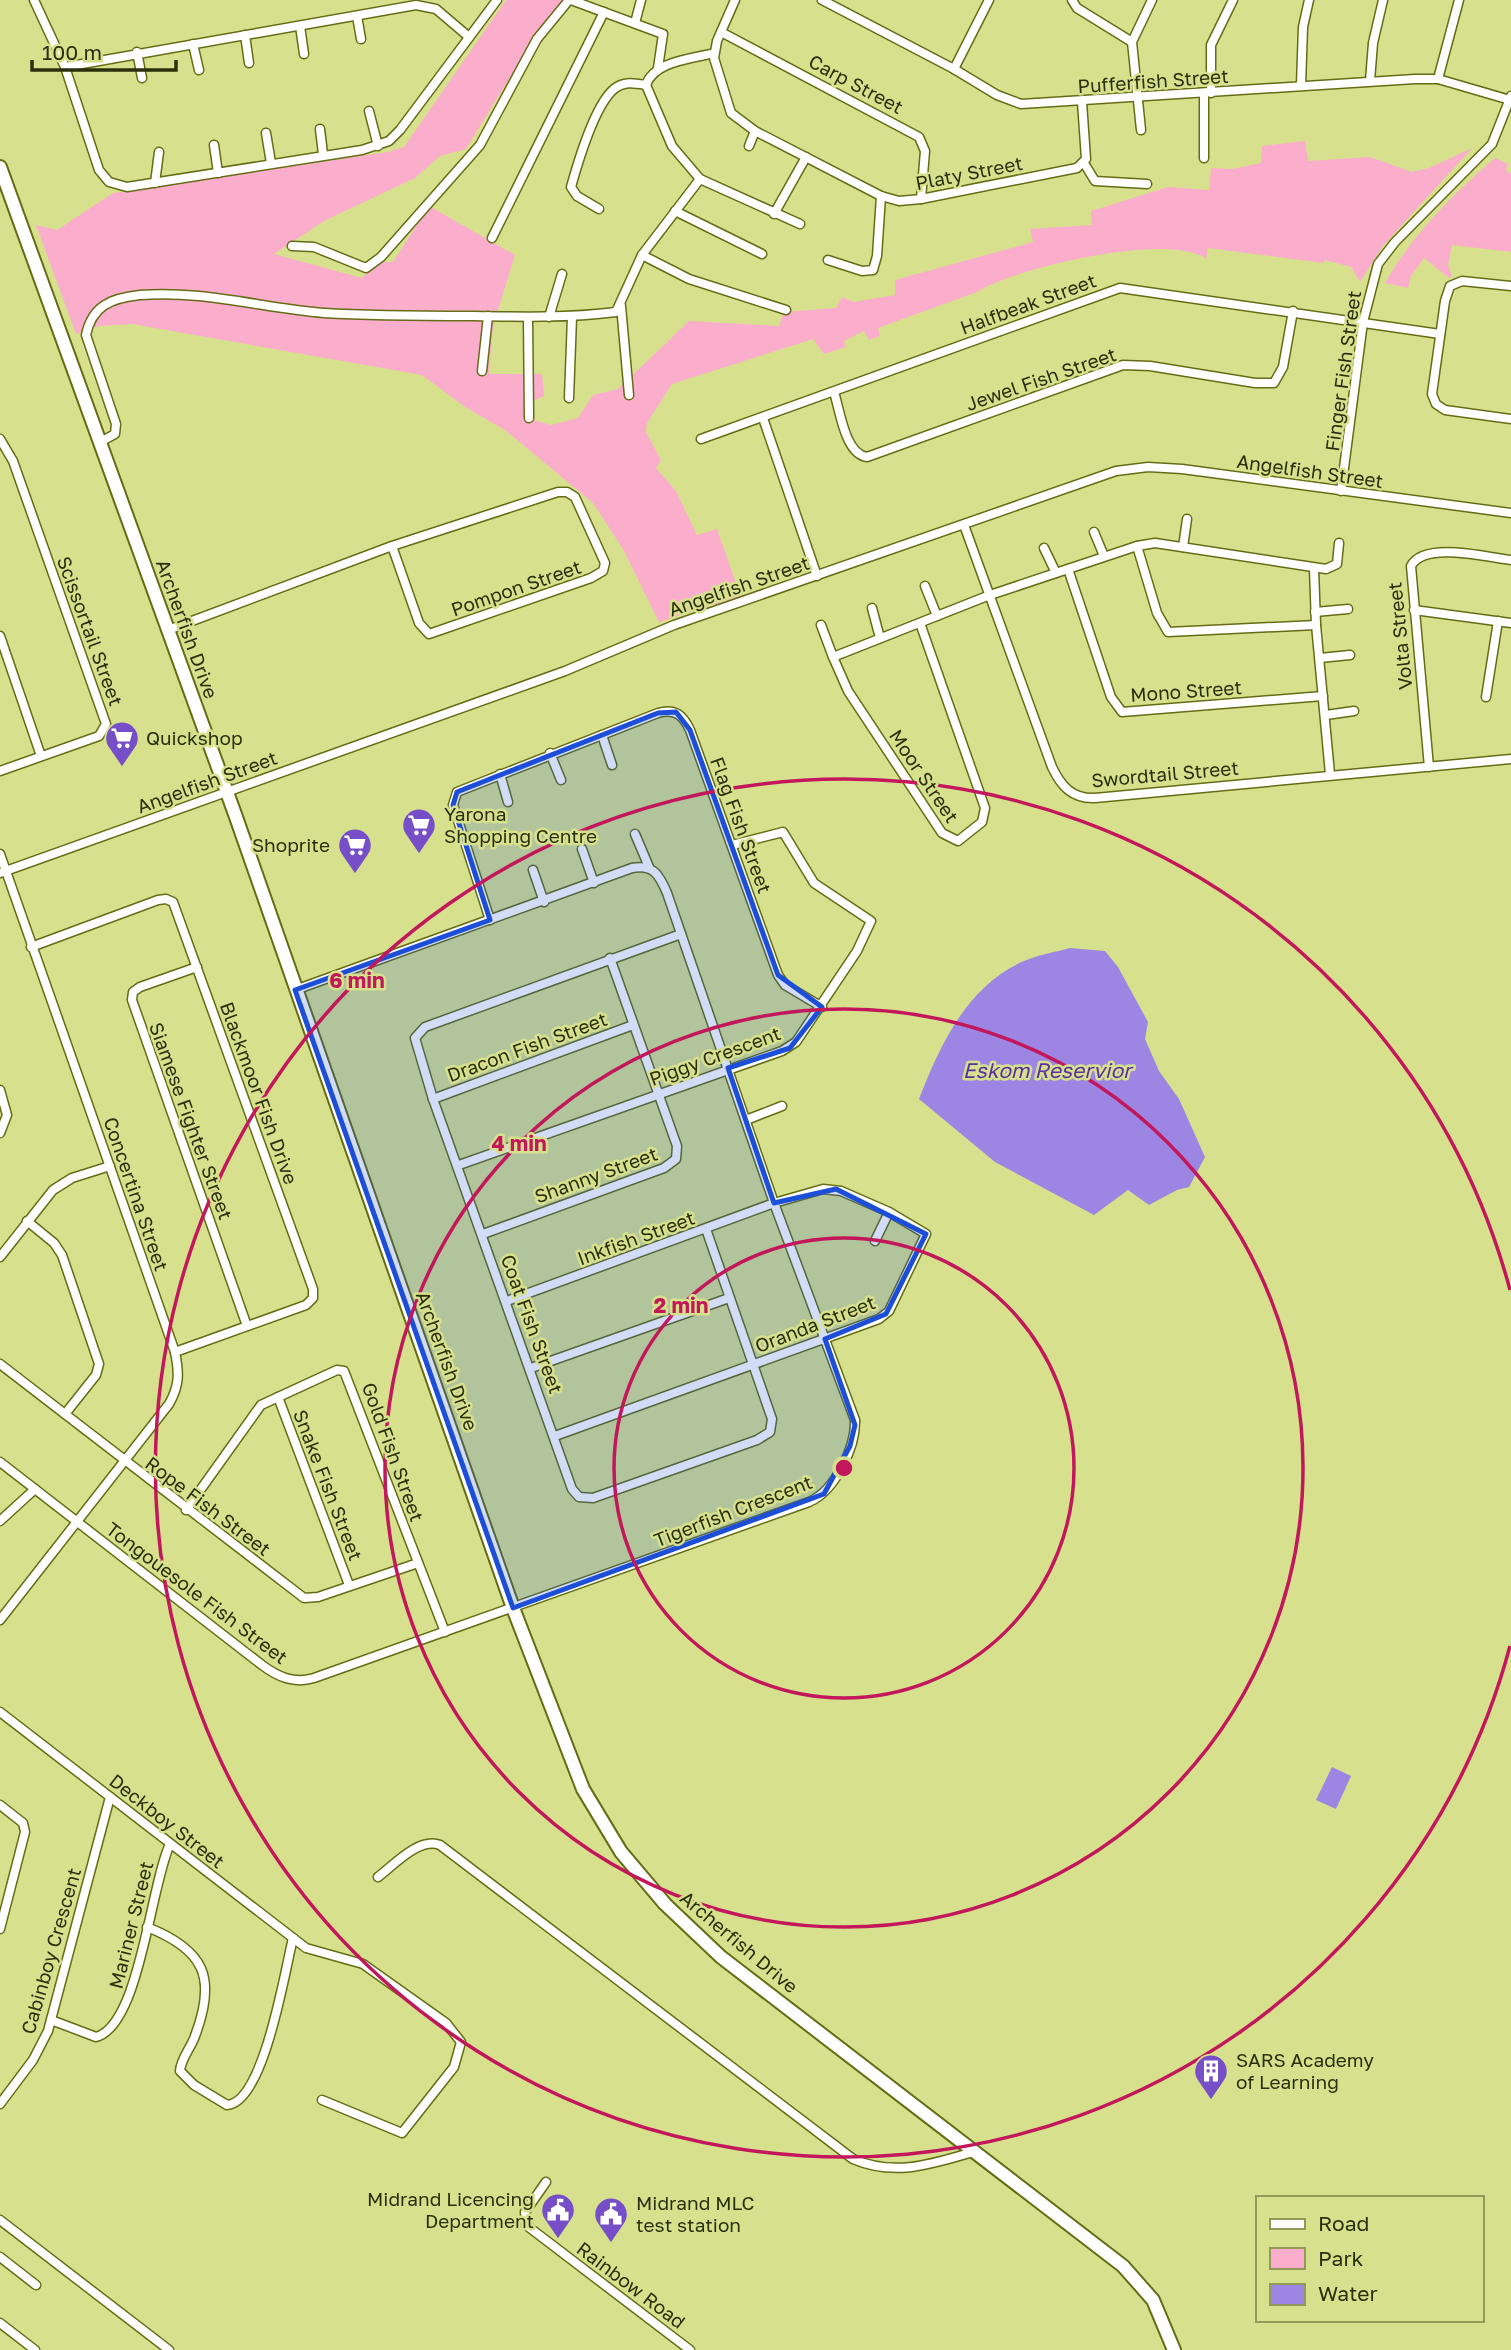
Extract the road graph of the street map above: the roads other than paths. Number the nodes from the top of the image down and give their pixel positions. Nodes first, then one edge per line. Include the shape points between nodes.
1 (34, 0) edge
2 (497, 0) edge
3 (570, 0) edge
4 (641, 0) edge
5 (735, 0) edge
6 (824, 0) edge
7 (989, 0) edge
8 (1072, 0) edge
9 (1152, 0) edge
10 (1233, 0) edge
11 (1310, 0) edge
12 (1383, 0) edge
13 (1459, 0) edge
14 (604, 12) junction
15 (357, 16) junction
16 (635, 23) junction
17 (300, 26) junction
18 (721, 32) junction
19 (245, 35) junction
20 (469, 37) junction
21 (361, 39) dead end
22 (1132, 42) junction
23 (193, 44) junction
24 (137, 52) junction
25 (714, 53) junction
26 (304, 54) dead end
27 (250, 63) dead end
28 (65, 67) junction
29 (658, 68) junction
30 (199, 69) dead end
31 (954, 69) junction
32 (142, 78) dead end
33 (1438, 79) junction
34 (1370, 81) junction
35 (646, 85) junction
36 (1301, 85) junction
37 (1207, 93) junction
38 (1510, 98) edge
39 (1139, 99) junction
40 (1082, 102) junction
41 (369, 111) dead end
42 (320, 129) dead end
43 (1141, 130) dead end
44 (755, 131) junction
45 (265, 133) dead end
46 (214, 145) dead end
47 (378, 146) junction
48 (749, 146) dead end
49 (159, 152) dead end
50 (323, 154) junction
51 (806, 157) junction
52 (1204, 158) dead end
53 (271, 163) junction
54 (1084, 163) junction
55 (0, 167) edge
56 (218, 173) junction
57 (700, 179) junction
58 (155, 183) junction
59 (1147, 184) dead end
60 (4, 193) edge
61 (881, 196) junction
62 (921, 199) junction
63 (599, 209) dead end
64 (675, 211) junction
65 (774, 214) junction
66 (800, 224) dead end
67 (492, 238) dead end
68 (292, 246) dead end
69 (762, 254) dead end
70 (642, 255) junction
71 (828, 260) dead end
72 (562, 274) dead end
73 (1511, 286) edge
74 (621, 306) junction
75 (786, 310) dead end
76 (1293, 311) junction
77 (488, 316) junction
78 (528, 317) junction
79 (549, 317) junction
80 (572, 317) junction
81 (1363, 322) junction
82 (1440, 334) junction
83 (482, 371) dead end
84 (834, 392) junction
85 (629, 395) dead end
86 (569, 398) dead end
87 (529, 418) dead end
88 (763, 418) junction
89 (1511, 419) edge
90 (0, 439) edge
91 (701, 439) dead end
92 (102, 441) junction
93 (1341, 491) junction
94 (1511, 513) edge
95 (1187, 519) dead end
96 (964, 524) junction
97 (1094, 532) dead end
98 (1339, 543) dead end
99 (1137, 546) junction
100 (392, 547) junction
101 (1183, 547) junction
102 (1044, 548) dead end
103 (1104, 555) junction
104 (1511, 560) edge
105 (1314, 568) junction
106 (1068, 569) junction
107 (1056, 573) junction
108 (817, 576) junction
109 (925, 586) dead end
110 (990, 595) junction
111 (872, 608) dead end
112 (1348, 609) dead end
113 (1414, 610) junction
114 (1315, 612) junction
115 (937, 616) junction
116 (1498, 621) junction
117 (1511, 623) edge
118 (920, 624) junction
119 (821, 625) dead end
120 (1316, 625) junction
121 (167, 630) junction
122 (0, 636) edge
123 (880, 638) junction
124 (1350, 655) dead end
125 (833, 657) junction
126 (1320, 658) junction
127 (1323, 696) junction
128 (1486, 697) dead end
129 (1354, 711) dead end
130 (1326, 715) junction
131 (602, 735) junction
132 (550, 753) junction
133 (41, 756) junction
134 (1511, 758) edge
135 (612, 765) dead end
136 (1429, 767) junction
137 (0, 771) edge
138 (500, 774) junction
139 (1330, 774) junction
140 (561, 780) dead end
141 (226, 791) junction
142 (509, 802) dead end
143 (635, 834) dead end
144 (732, 845) junction
145 (582, 849) dead end
146 (0, 854) edge
147 (649, 867) junction
148 (533, 870) dead end
149 (3, 872) edge
150 (594, 883) junction
151 (544, 902) junction
152 (490, 920) junction
153 (681, 934) junction
154 (31, 947) junction
155 (610, 958) junction
156 (197, 967) junction
157 (295, 989) junction
158 (822, 1007) junction
159 (633, 1025) junction
160 (727, 1068) junction
161 (0, 1090) edge
162 (657, 1095) junction
163 (433, 1099) junction
164 (782, 1106) dead end
165 (746, 1120) junction
166 (0, 1133) edge
167 (458, 1165) junction
168 (110, 1166) junction
169 (774, 1203) junction
170 (889, 1212) junction
171 (27, 1221) junction
172 (706, 1229) junction
173 (483, 1234) junction
174 (875, 1241) dead end
175 (0, 1257) edge
176 (729, 1298) junction
177 (507, 1301) junction
178 (247, 1326) junction
179 (825, 1339) junction
180 (175, 1352) junction
181 (0, 1364) edge
182 (753, 1365) junction
183 (531, 1368) junction
184 (278, 1397) junction
185 (65, 1415) junction
186 (555, 1436) junction
187 (124, 1462) junction
188 (1, 1466) edge
189 (35, 1489) junction
190 (186, 1510) junction
191 (0, 1521) edge
192 (78, 1522) junction
193 (418, 1563) junction
194 (349, 1585) junction
195 (513, 1608) junction
196 (0, 1620) edge
197 (445, 1632) junction
198 (0, 1712) edge
199 (110, 1797) junction
200 (0, 1805) edge
201 (170, 1844) junction
202 (378, 1877) dead end
203 (147, 1927) junction
204 (0, 1929) edge
205 (293, 1938) junction
206 (51, 2020) junction
207 (322, 2100) dead end
208 (0, 2104) edge
209 (973, 2152) junction
210 (547, 2182) dead end
211 (0, 2220) edge
212 (0, 2257) edge
213 (36, 2285) dead end
214 (0, 2323) edge
215 (35, 2350) edge
216 (169, 2350) edge
217 (690, 2350) edge
218 (1174, 2350) edge

1 - 28 street
2 - 20 street
3 - 14 street
3 - 68 street via 537,39 480,145 381,257 366,268 314,247
4 - 16 street
5 - 18 street
6 - 31 street, Pufferfish Street
7 - 31 street
8 - 22 street via 1077,8
9 - 22 street
10 - 37 street via 1211,45
11 - 36 street via 1303,27
12 - 34 street
13 - 33 street
14 - 16 street
14 - 67 street
15 - 17 street
15 - 20 street via 426,5
15 - 21 street
16 - 29 street via 664,36
17 - 19 street
17 - 26 street
18 - 25 street
18 - 62 street, Carp Street via 919,137 925,151
19 - 23 street
19 - 27 street
20 - 47 street via 400,130
22 - 39 street
23 - 24 street
23 - 30 street
24 - 28 street
24 - 32 street
25 - 29 street
25 - 44 street, Platy Street via 729,110
28 - 58 street via 101,174 121,186
29 - 35 street
31 - 40 street, Pufferfish Street via 1013,102
33 - 34 street, Pufferfish Street
33 - 38 street, Pufferfish Street
34 - 36 street, Pufferfish Street
35 - 57 street via 672,146
35 - 63 street via 628,82 614,89 583,148 571,187
36 - 37 street, Pufferfish Street
37 - 39 street, Pufferfish Street
37 - 52 street
38 - 81 street, Finger Fish Street via 1492,144 1384,255
39 - 40 street, Pufferfish Street
39 - 43 street
40 - 54 street
41 - 47 street
42 - 50 street
44 - 48 street
44 - 51 street, Platy Street
45 - 53 street
46 - 56 street
47 - 50 street
49 - 58 street
50 - 53 street
51 - 61 street, Platy Street
51 - 65 street
53 - 56 street
54 - 59 street via 1095,181
54 - 62 street, Platy Street via 1074,169
55 - 60 street, Archerfish Drive
56 - 58 street
57 - 64 street
57 - 65 street
60 - 92 street, Archerfish Drive via 25,231
61 - 62 street, Platy Street via 900,201
61 - 71 street via 873,270
64 - 69 street
64 - 70 street
65 - 66 street
70 - 74 street via 632,270
70 - 75 street via 689,279
72 - 79 street
73 - 82 street via 1462,281 1452,285
74 - 80 street via 616,312
74 - 85 street
76 - 81 street, Halfbeak Street
76 - 84 street, Halfbeak Street via 1136,288 1112,290
76 - 84 street, Jewel Fish Street via 1283,367 1274,383 1123,365 867,457 852,448
77 - 78 street
77 - 83 street
77 - 92 street via 321,312 222,297 139,295 104,303 95,311 86,335 116,424 115,434
78 - 79 street
78 - 87 street
79 - 80 street
80 - 86 street
81 - 82 street, Halfbeak Street
81 - 93 street, Finger Fish Street
82 - 89 street via 1432,394 1436,404 1450,411
84 - 88 street, Halfbeak Street
88 - 91 street, Halfbeak Street
88 - 108 street
90 - 133 street, Scissortail Street via 13,460 106,721 99,736
92 - 121 street, Archerfish Drive
93 - 94 street, Angelfish Street
93 - 96 street, Angelfish Street via 1182,469 1138,468 1090,478
95 - 101 street
96 - 108 street, Angelfish Street
96 - 110 street, Swordtail Street
97 - 103 street
98 - 105 street via 1336,566
99 - 101 street
99 - 103 street
99 - 120 street via 1157,613 1168,632
100 - 100 street, Pompon Street via 567,492 578,502 605,563 603,571 591,578 429,634 419,623
100 - 121 street, Pompon Street
101 - 105 street
102 - 107 street
103 - 106 street
104 - 113 street, Volta Street via 1436,552 1420,555 1409,570
105 - 114 street
106 - 107 street
106 - 127 street, Mono Street via 1111,697 1122,712
107 - 110 street
108 - 141 street, Angelfish Street
109 - 115 street
110 - 115 street
110 - 139 street, Swordtail Street via 1052,767 1071,793 1095,798
111 - 123 street
112 - 114 street
113 - 116 street
113 - 136 street, Volta Street
114 - 120 street
115 - 118 street
116 - 117 street
116 - 128 street
118 - 123 street
118 - 125 street, Moor Street via 985,808 982,822 963,839 951,841 942,833 848,691
119 - 125 street, Moor Street
120 - 126 street
121 - 141 street, Archerfish Drive
122 - 133 street
123 - 125 street
124 - 126 street
126 - 127 street
127 - 130 street
129 - 130 street
130 - 139 street
131 - 132 street, Flag Fish Street
131 - 135 street
131 - 144 street, Flag Fish Street via 662,712 680,714
132 - 138 street, Flag Fish Street
132 - 140 street
133 - 137 street, Scissortail Street
134 - 136 street, Swordtail Street
136 - 139 street, Swordtail Street
138 - 142 street
138 - 152 street, Flag Fish Street via 463,788 453,801
141 - 149 street, Angelfish Street
141 - 157 street, Archerfish Drive
143 - 147 street, Tigerfish Crescent
144 - 158 street, Flag Fish Street via 778,975 785,985
144 - 158 street, Piggy Crescent via 783,832 814,883 871,921
145 - 150 street
146 - 149 street, Concertina Street
147 - 150 street
147 - 153 street, Tigerfish Crescent via 663,883
148 - 151 street
149 - 154 street, Concertina Street
150 - 151 street
151 - 152 street
152 - 157 street
153 - 155 street, Coat Fish Street
153 - 160 street, Tigerfish Crescent
154 - 156 street, Blackmoor Fish Drive via 166,899 176,907
154 - 168 street, Concertina Street
155 - 159 street, Shanny Street
155 - 163 street, Coat Fish Street via 418,1031 415,1041
156 - 178 street, Siamese Fighter Street via 137,988 132,1000
156 - 178 street, Blackmoor Fish Drive via 313,1292 306,1305
157 - 195 street, Archerfish Drive
158 - 160 street, Piggy Crescent via 790,1048
159 - 162 street, Shanny Street
159 - 163 street, Dracon Fish Street
160 - 162 street, Piggy Crescent
160 - 165 street, Tigerfish Crescent
161 - 166 street via 7,1115
162 - 167 street, Piggy Crescent
162 - 173 street, Shanny Street via 677,1146 673,1163
163 - 167 street, Coat Fish Street
164 - 165 street
165 - 169 street, Tigerfish Crescent
167 - 173 street, Coat Fish Street
168 - 171 street via 62,1183
168 - 180 street, Concertina Street
169 - 170 street, Oranda Street via 833,1189
169 - 172 street, Inkfish Street
169 - 179 street, Tigerfish Crescent
170 - 174 street
170 - 179 street, Oranda Street via 924,1231 924,1242 886,1314
171 - 175 street
171 - 185 street via 62,1255 99,1364 94,1379
172 - 176 street, Coat Fish Street
172 - 177 street, Inkfish Street
173 - 177 street, Coat Fish Street
176 - 182 street, Coat Fish Street
176 - 183 street
177 - 183 street, Coat Fish Street
178 - 180 street, Blackmoor Fish Drive
179 - 182 street, Oranda Street
179 - 195 street, Tigerfish Crescent via 855,1430 824,1494
180 - 187 street, Concertina Street via 179,1376 175,1393
181 - 185 street, Rope Fish Street
182 - 186 street, Oranda Street
182 - 186 street, Coat Fish Street via 772,1423 768,1435 757,1440 586,1498 573,1491
183 - 186 street, Coat Fish Street
184 - 190 street, Gold Fish Street via 256,1411
184 - 193 street, Gold Fish Street via 337,1370 347,1374
184 - 194 street, Snake Fish Street
185 - 187 street, Rope Fish Street
187 - 190 street, Rope Fish Street
187 - 192 street, Concertina Street
188 - 189 street, Tongouesole Fish Street
189 - 191 street
189 - 192 street, Tongouesole Fish Street
190 - 194 street, Rope Fish Street via 304,1598
192 - 196 street, Concertina Street
192 - 197 street, Tongouesole Fish Street via 284,1678 308,1679
193 - 194 street, Rope Fish Street
193 - 197 street, Gold Fish Street
195 - 197 street, Tongouesole Fish Street
195 - 209 street, Archerfish Drive via 583,1789 643,1880 711,1949
198 - 199 street, Deckboy Street
199 - 201 street, Deckboy Street
199 - 206 street, Cabinboy Crescent
200 - 204 street via 23,1823 25,1832
201 - 203 street, Mariner Street
201 - 205 street, Deckboy Street
202 - 209 street via 422,1846 430,1842 440,1845 853,2159 881,2168 911,2168
203 - 205 street via 188,1950 205,1970 201,2018 180,2071 227,2105 246,2092 261,2066
203 - 206 street, Mariner Street via 131,1996 106,2033 88,2036
205 - 207 street, Deckboy Street via 317,1952 363,1964 446,2023 461,2042 454,2067 402,2133
206 - 208 street, Cabinboy Crescent via 36,2056
209 - 218 street, Archerfish Drive via 1132,2275 1158,2309
210 - 217 street, Rainbow Road via 525,2212 526,2225
211 - 216 street
212 - 213 street
214 - 215 street

